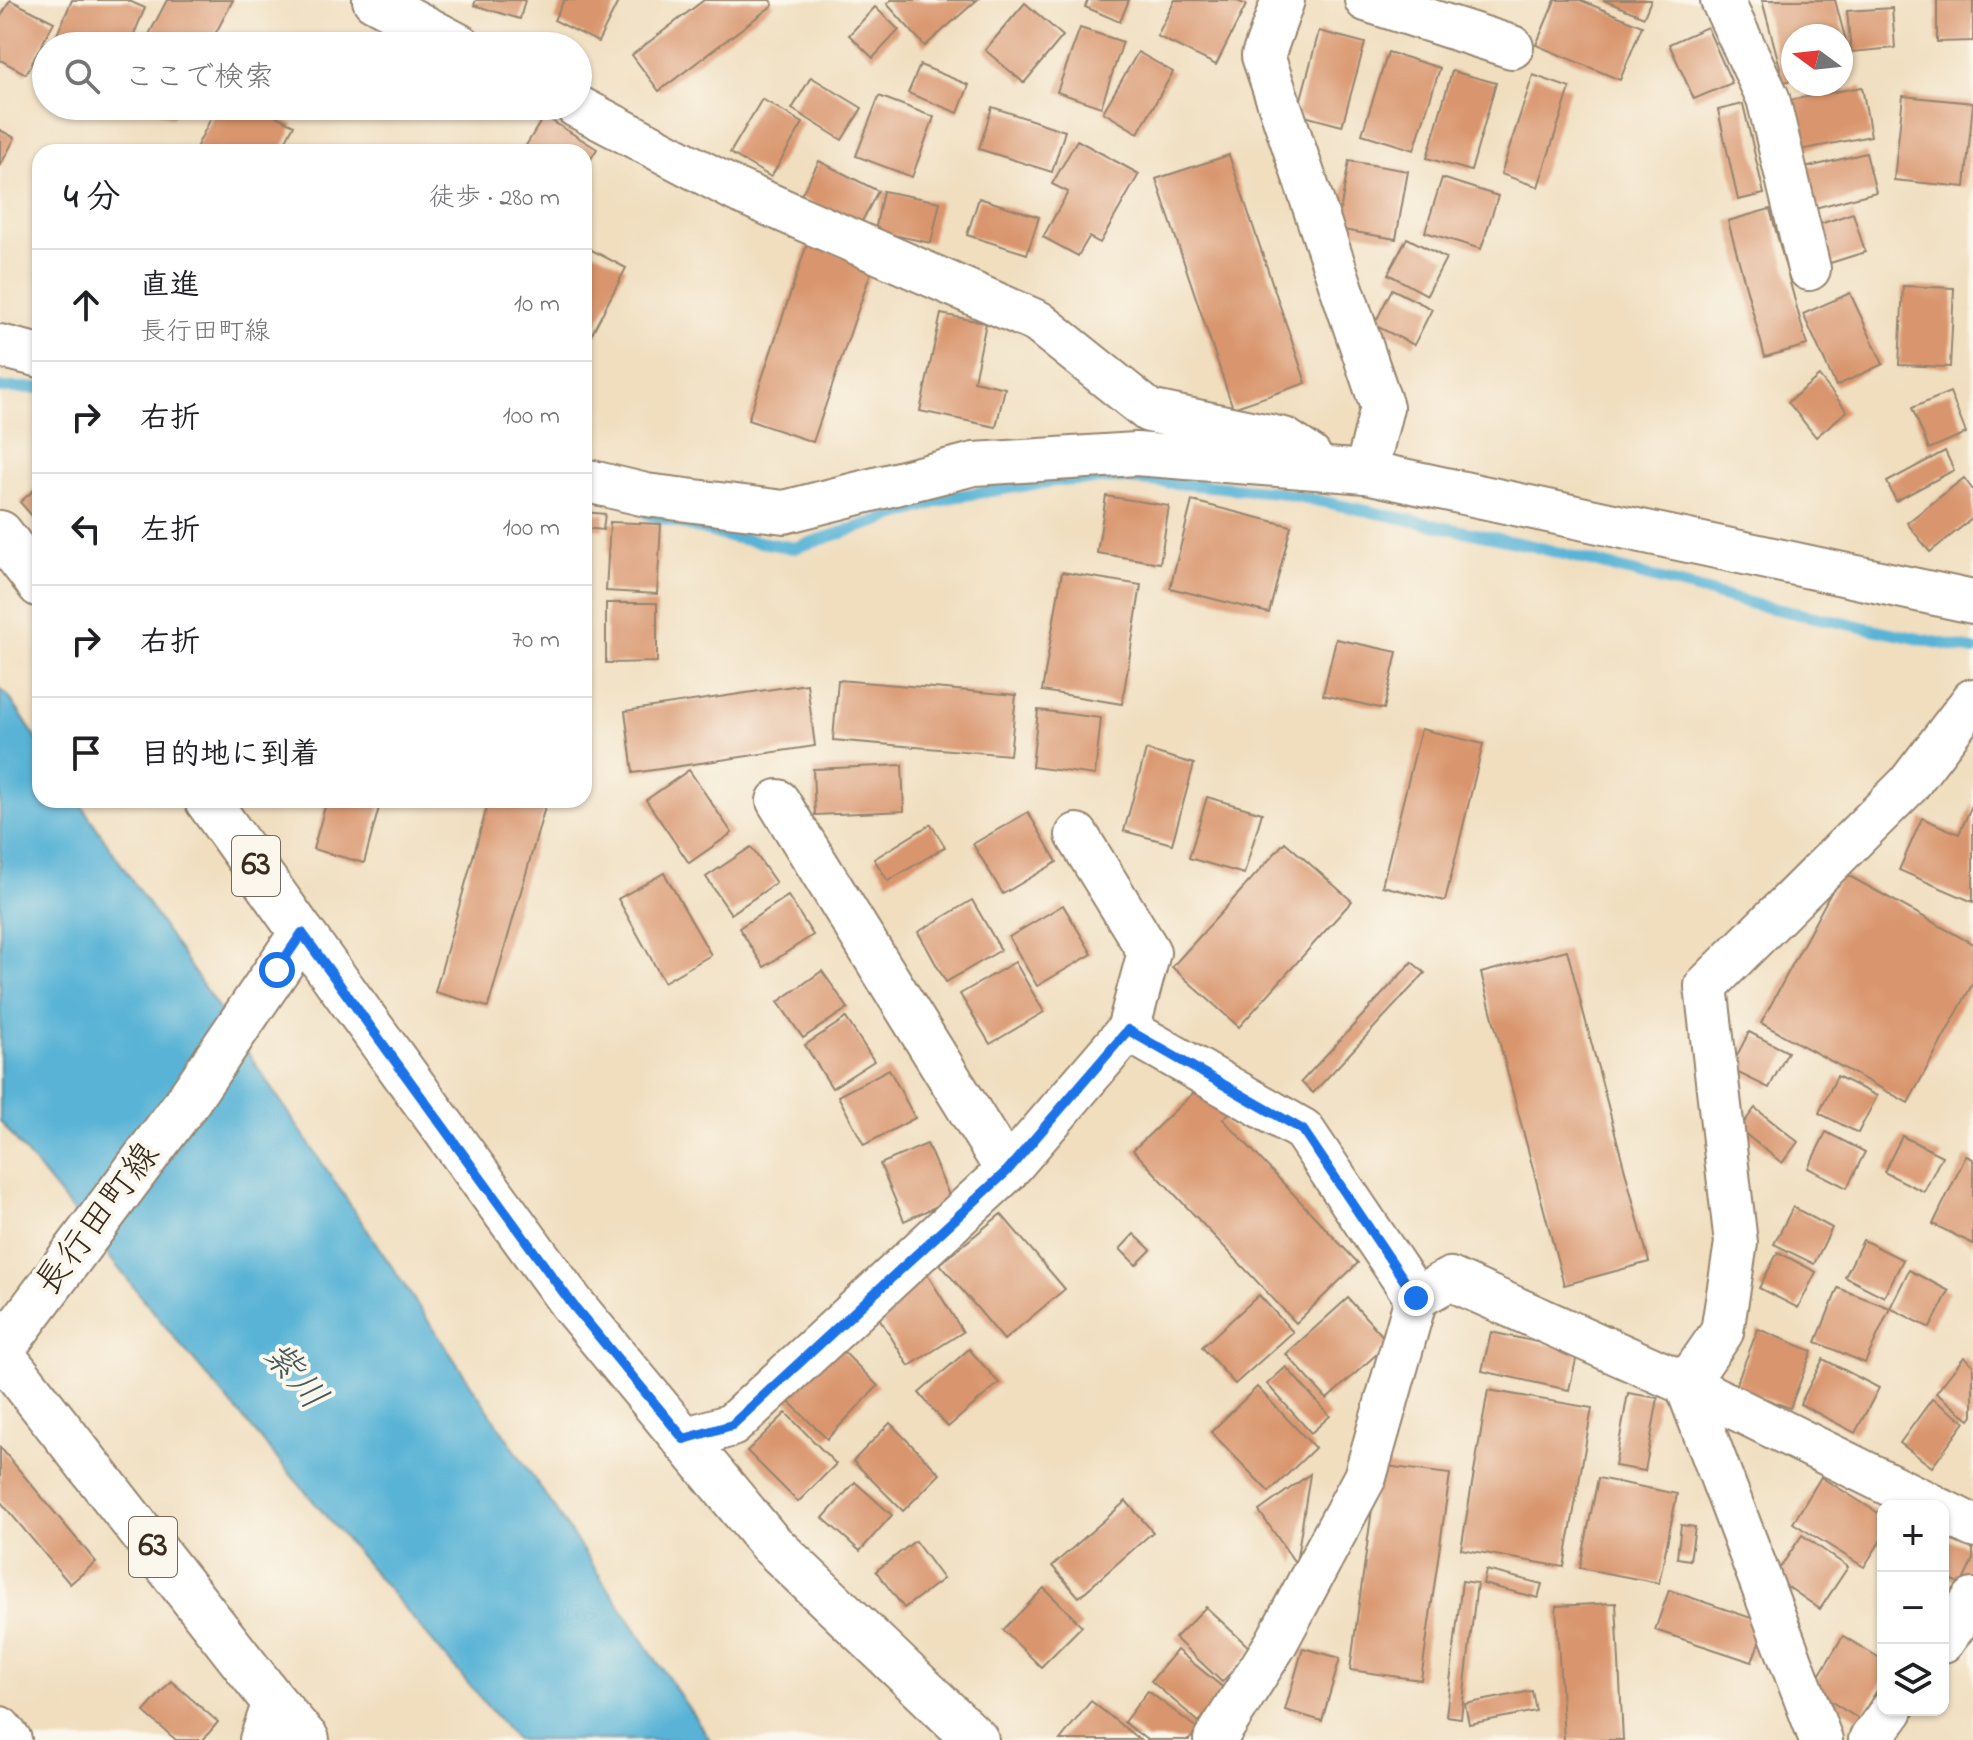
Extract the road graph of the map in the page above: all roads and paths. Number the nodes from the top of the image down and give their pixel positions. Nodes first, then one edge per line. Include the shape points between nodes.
1 (374, 0) edge
2 (1283, 0) edge
3 (1366, 0) edge
4 (1722, 0) edge
5 (435, 32) edge
6 (1512, 47) dead end
7 (592, 114) edge
8 (1809, 269) dead end
9 (0, 346) edge
10 (32, 354) edge
11 (1347, 470) junction
12 (592, 482) edge
13 (0, 533) edge
14 (32, 575) edge
15 (1973, 602) edge
16 (1973, 700) edge
17 (778, 801) dead end
18 (213, 808) edge
19 (1077, 835) dead end
20 (302, 933) junction
21 (1128, 1030) junction
22 (1007, 1171) junction
23 (1416, 1298) junction
24 (5, 1345) edge
25 (1686, 1384) junction
26 (684, 1439) junction
27 (1921, 1500) edge
28 (1949, 1514) edge
29 (1973, 1526) edge
30 (1973, 1600) edge
31 (1949, 1633) edge
32 (1888, 1716) edge
33 (267, 1721) edge
34 (0, 1728) edge
35 (10, 1740) edge
36 (307, 1740) edge
37 (976, 1740) edge
38 (1215, 1740) edge
39 (1821, 1740) edge
40 (1870, 1740) edge

1 - 5 street
2 - 11 street via 1263,56 1382,407
3 - 6 street
4 - 8 street via 1768,98
7 - 11 street via 736,190 1038,322 1149,411 1284,439
9 - 10 street
11 - 12 street via 1136,454 974,464 784,512 646,495
11 - 15 street
13 - 14 main road
16 - 25 street via 1908,785 1706,986 1736,1243 1722,1332
17 - 22 street
18 - 20 main road, 63
19 - 21 street via 1149,952
20 - 24 main road, 長行田町線 / 63 via 187,1102
20 - 26 main road via 572,1304
21 - 22 street
21 - 23 street via 1303,1130
22 - 26 street via 732,1425
23 - 25 street via 1450,1279
23 - 38 street via 1365,1477 1275,1645
24 - 33 main road, 長行田町線 / 63
25 - 27 street
25 - 39 street
26 - 37 main road via 769,1542
28 - 29 street
30 - 31 street
32 - 40 street
33 - 36 main road, 長行田町線 / 63
34 - 35 street

